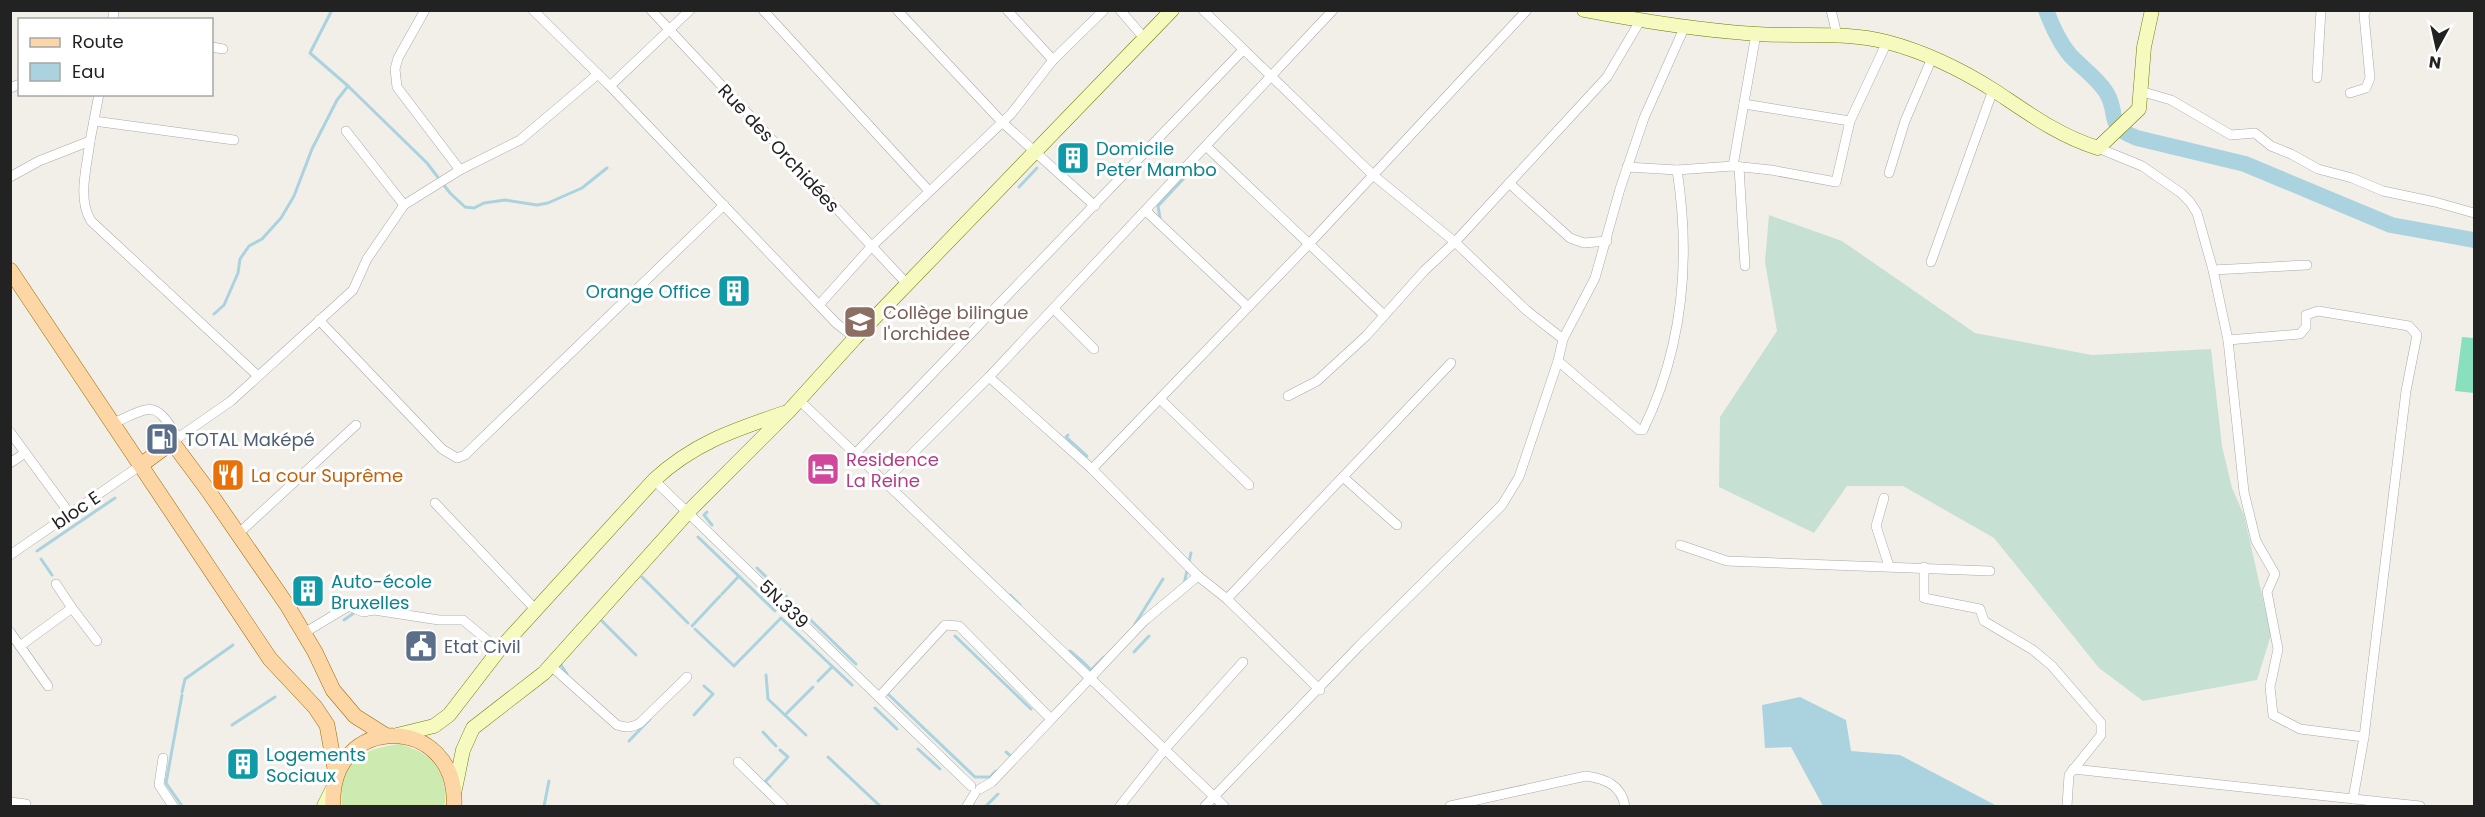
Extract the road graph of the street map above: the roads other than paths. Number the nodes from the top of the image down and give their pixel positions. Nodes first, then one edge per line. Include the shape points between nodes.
1 (425, 10) edge
2 (533, 10) edge
3 (651, 10) edge
4 (690, 10) edge
5 (763, 10) edge
6 (897, 10) edge
7 (1007, 10) edge
8 (1104, 10) edge
9 (1120, 10) edge
10 (1173, 10) edge
11 (1203, 10) edge
12 (1333, 10) edge
13 (1527, 10) edge
14 (1584, 10) edge
15 (1831, 10) edge
16 (2152, 10) edge
17 (2321, 10) edge
18 (2366, 10) edge
19 (1641, 21) junction
20 (1685, 26) junction
21 (670, 30) junction
22 (1756, 34) junction
23 (1838, 34) junction
24 (1145, 39) junction
25 (1887, 42) junction
26 (213, 47) edge
27 (223, 49) dead end
28 (1243, 50) junction
29 (1932, 58) junction
30 (1053, 60) junction
31 (598, 74) junction
32 (1272, 75) junction
33 (2317, 78) dead end
34 (610, 86) junction
35 (1993, 90) junction
36 (2140, 91) junction
37 (2350, 93) dead end
38 (99, 96) edge
39 (1744, 104) junction
40 (94, 121) junction
41 (1850, 121) junction
42 (1002, 122) junction
43 (346, 131) dead end
44 (90, 141) junction
45 (234, 141) dead end
46 (1207, 147) junction
47 (2098, 148) junction
48 (1035, 152) junction
49 (1627, 166) junction
50 (1736, 166) junction
51 (1677, 170) junction
52 (460, 171) junction
53 (1889, 173) dead end
54 (1373, 175) junction
55 (10, 177) edge
56 (1509, 183) junction
57 (929, 191) junction
58 (404, 205) junction
59 (724, 205) junction
60 (1095, 206) junction
61 (1146, 211) junction
62 (2475, 213) edge
63 (1606, 241) junction
64 (1455, 242) junction
65 (1309, 244) junction
66 (871, 248) junction
67 (1931, 262) dead end
68 (2307, 265) dead end
69 (1745, 266) dead end
70 (10, 270) edge
71 (2213, 270) junction
72 (908, 285) junction
73 (819, 305) junction
74 (1248, 308) junction
75 (1054, 309) junction
76 (1384, 315) junction
77 (319, 320) junction
78 (855, 338) junction
79 (1563, 339) junction
80 (2228, 340) junction
81 (1094, 349) dead end
82 (1558, 361) junction
83 (1451, 363) dead end
84 (258, 376) junction
85 (989, 377) junction
86 (1288, 396) dead end
87 (1160, 399) junction
88 (799, 400) junction
89 (789, 411) junction
90 (113, 423) junction
91 (356, 425) dead end
92 (10, 432) edge
93 (175, 440) junction
94 (25, 453) junction
95 (855, 454) junction
96 (10, 463) edge
97 (141, 465) junction
98 (1092, 470) junction
99 (1343, 477) junction
100 (654, 480) junction
101 (884, 482) junction
102 (1249, 485) dead end
103 (1884, 498) dead end
104 (435, 503) dead end
105 (689, 512) junction
106 (70, 514) junction
107 (1397, 525) dead end
108 (238, 534) junction
109 (1680, 545) dead end
110 (10, 555) edge
111 (1889, 566) junction
112 (1924, 567) junction
113 (1990, 571) dead end
114 (1198, 576) junction
115 (56, 584) dead end
116 (1227, 599) junction
117 (72, 608) junction
118 (536, 610) junction
119 (10, 632) edge
120 (304, 633) junction
121 (97, 641) dead end
122 (20, 646) junction
123 (499, 650) junction
124 (1243, 662) dead end
125 (551, 666) junction
126 (687, 677) dead end
127 (1091, 679) junction
128 (48, 686) dead end
129 (1320, 690) junction
130 (879, 698) junction
131 (1051, 719) junction
132 (391, 735) junction
133 (2364, 737) junction
134 (1165, 749) junction
135 (163, 758) dead end
136 (738, 762) dead end
137 (2073, 769) junction
138 (336, 774) junction
139 (454, 789) junction
140 (975, 789) junction
141 (332, 790) junction
142 (1214, 797) junction
143 (2353, 799) junction
144 (10, 802) edge
145 (26, 804) dead end
146 (173, 807) edge
147 (324, 807) edge
148 (333, 807) edge
149 (454, 807) edge
150 (783, 807) edge
151 (967, 807) edge
152 (1120, 807) edge
153 (1205, 807) edge
154 (1224, 807) edge
155 (1449, 807) edge
156 (1625, 807) edge
157 (2067, 807) edge
158 (2420, 807) edge

1 - 52 street via 398,58 397,87
2 - 31 street
3 - 21 street, Rue des Orchidées
4 - 21 street
5 - 57 street
6 - 42 street
7 - 30 street
8 - 30 street
9 - 24 street
10 - 24 main road
11 - 28 street
12 - 32 street
13 - 54 street
14 - 19 main road
15 - 23 street
16 - 36 main road via 2146,26
17 - 33 street
18 - 37 street via 2370,78 2366,88
19 - 20 main road
19 - 56 street via 1607,77
20 - 22 main road
20 - 49 street
21 - 34 street
21 - 66 street, Rue des Orchidées
22 - 23 main road
22 - 39 street
23 - 25 main road
24 - 48 main road
25 - 29 main road
25 - 41 street
26 - 27 street
28 - 32 street
28 - 60 street
29 - 35 main road
29 - 53 street via 1905,121
30 - 42 street
31 - 34 street
31 - 52 street via 531,133
32 - 46 street
32 - 54 street
34 - 59 street
35 - 47 main road via 2043,124
35 - 67 street
36 - 47 main road via 2139,109
36 - 62 street via 2171,100 2231,135 2255,133 2271,146 2318,169 2383,191
38 - 40 street
39 - 41 street
39 - 50 street
40 - 44 street
40 - 45 street
41 - 50 street via 1836,182
42 - 48 street
42 - 57 street
43 - 58 street
44 - 55 street
44 - 84 street via 82,201 91,220
46 - 61 street
46 - 65 street
47 - 71 street via 2142,166 2190,202 2197,213
48 - 60 street
48 - 72 main road
49 - 51 street
49 - 63 street
50 - 51 street
50 - 69 street
51 - 82 street via 1684,239 1680,316 1667,371 1643,430
52 - 58 street
54 - 64 street
54 - 65 street
56 - 63 street via 1570,238 1584,243
56 - 64 street
57 - 66 street
58 - 77 street via 367,259 353,290
59 - 73 street
59 - 77 street via 457,458 442,449
60 - 95 street
61 - 74 street
61 - 75 street
63 - 79 street via 1595,278
64 - 76 street
64 - 79 street via 1526,310
65 - 74 street
65 - 76 street
66 - 72 street, Rue des Orchidées
66 - 73 street
68 - 71 street
70 - 90 main road
71 - 80 street
72 - 78 main road
73 - 78 street
74 - 87 street
75 - 81 street
75 - 85 street
76 - 86 street via 1317,381
77 - 84 street
78 - 88 main road
79 - 82 street
80 - 133 street via 2244,492 2256,541 2275,574 2267,592 2278,649 2270,687 2273,715 2300,729
80 - 133 street via 2300,334 2306,327 2306,315 2318,311 2409,326 2417,335 2406,392
82 - 129 street via 1514,489
83 - 99 street
84 - 93 street
85 - 98 street
85 - 101 street
87 - 98 street
87 - 102 street
88 - 89 main road
88 - 95 street
89 - 100 main road via 702,445
89 - 105 main road
90 - 93 street via 146,408 154,409 164,416
90 - 97 main road
91 - 108 street
92 - 94 street
93 - 97 main road
93 - 108 main road
94 - 96 street
94 - 106 street
95 - 101 street
97 - 106 street, bloc E
97 - 138 main road via 270,659 327,725
98 - 114 street
99 - 107 street
99 - 116 street
100 - 105 street, 5N.339
100 - 118 main road
101 - 127 street
103 - 111 street via 1876,526
104 - 118 street
105 - 125 main road
105 - 130 street, 5N.339
106 - 110 street, bloc E
108 - 120 main road
109 - 111 street via 1722,561
111 - 112 street
112 - 113 street
112 - 137 street via 1924,598 1980,609 1984,621 2052,666 2101,723 2101,735
114 - 116 street
114 - 127 street via 1152,613
115 - 117 street
116 - 129 street
117 - 121 street
117 - 122 street
118 - 123 main road
119 - 122 street
120 - 123 street via 349,606 363,612 463,620
120 - 132 main road via 345,706 355,716
122 - 128 street
123 - 132 main road via 442,722
124 - 134 street
125 - 126 street via 617,725 626,728 640,723
125 - 139 main road via 473,728 463,750
127 - 131 street
127 - 134 street
129 - 142 street
130 - 131 street via 945,625 952,624
130 - 140 street, 5N.339
131 - 140 street via 992,782
132 - 138 main road via 355,748
132 - 139 main road via 418,740 436,752 448,768
133 - 143 street
134 - 142 street
134 - 152 street
135 - 146 street via 159,785
136 - 150 street
137 - 143 street
137 - 157 street via 2067,782
138 - 141 main road
139 - 149 main road
140 - 151 street
141 - 147 main road
141 - 148 main road
142 - 153 street
142 - 154 street
143 - 158 street
144 - 145 street
155 - 156 street via 1586,776 1616,786

